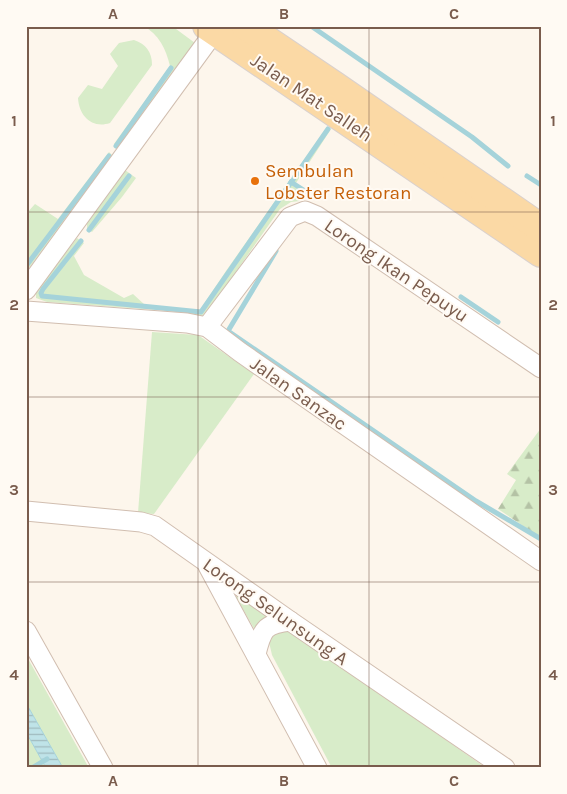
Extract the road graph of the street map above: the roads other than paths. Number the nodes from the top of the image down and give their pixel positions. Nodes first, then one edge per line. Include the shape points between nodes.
1 (246, 26) edge
2 (211, 29) edge
3 (541, 228) edge
4 (541, 253) edge
5 (26, 290) edge
6 (26, 311) edge
7 (207, 327) junction
8 (541, 368) edge
9 (26, 511) edge
10 (541, 561) edge
11 (207, 563) junction
12 (290, 621) junction
13 (26, 631) edge
14 (256, 654) junction
15 (103, 768) edge
16 (317, 768) edge
17 (505, 768) edge

1 - 3 main road, Jalan Mat Salleh
2 - 4 main road, Jalan Mat Salleh
2 - 5 street
6 - 7 street, Jalan Sanzac
7 - 8 street, Lorong Ikan Pepuyu via 290,217 305,211
7 - 10 street, Jalan Sanzac
9 - 11 street, Lorong Selunsung A via 155,526
11 - 12 street, Lorong Selunsung A
11 - 14 street
12 - 14 street via 275,623 261,634
12 - 17 street, Lorong Selunsung A
13 - 15 street
14 - 16 street

